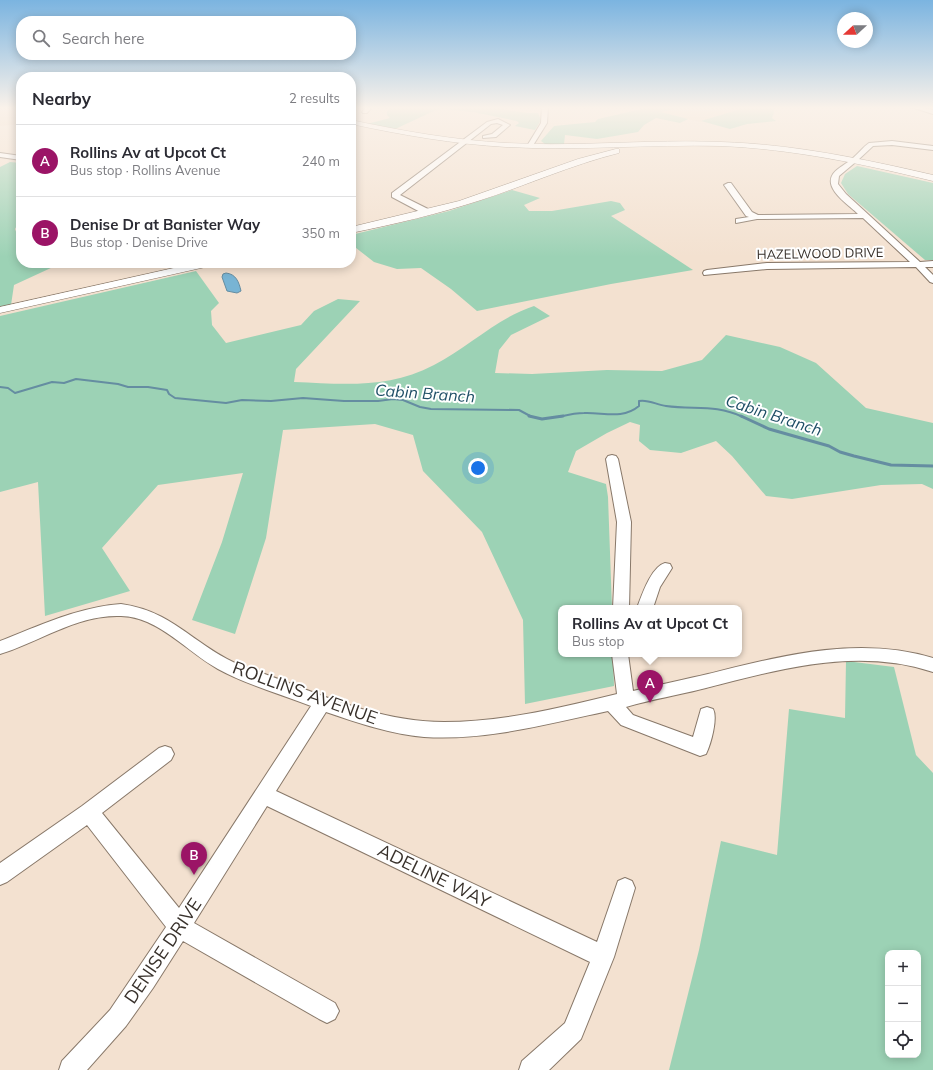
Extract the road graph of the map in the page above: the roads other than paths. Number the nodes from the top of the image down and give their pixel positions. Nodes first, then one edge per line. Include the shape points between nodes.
1 (444, 157) edge
2 (585, 157) edge
3 (594, 157) edge
4 (828, 157) edge
5 (857, 157) edge
6 (853, 161) junction
7 (561, 167) junction
8 (933, 179) edge
9 (728, 185) dead end
10 (427, 212) junction
11 (864, 216) junction
12 (756, 217) junction
13 (738, 221) dead end
14 (356, 229) edge
15 (918, 264) junction
16 (933, 264) edge
17 (187, 268) edge
18 (707, 274) dead end
19 (933, 280) edge
20 (0, 310) edge
21 (612, 459) dead end
22 (665, 568) dead end
23 (621, 605) edge
24 (646, 605) edge
25 (0, 648) edge
26 (622, 657) edge
27 (933, 665) edge
28 (619, 701) junction
29 (322, 704) junction
30 (707, 714) dead end
31 (165, 754) dead end
32 (264, 794) junction
33 (89, 812) junction
34 (0, 875) edge
35 (625, 888) dead end
36 (180, 927) junction
37 (603, 957) junction
38 (326, 1011) dead end
39 (71, 1070) edge
40 (531, 1070) edge

1 - 10 street via 395,195
2 - 7 main road
3 - 7 main road
4 - 6 main road
5 - 6 street
6 - 8 main road
6 - 11 street via 838,172 833,182 839,192
7 - 10 main road via 478,198
9 - 12 street via 749,214
10 - 14 main road
11 - 12 street
11 - 15 street
12 - 13 street
15 - 16 street, HAZELWOOD DRIVE
15 - 18 street, HAZELWOOD DRIVE via 767,266
15 - 19 street
17 - 20 main road
21 - 23 street via 624,522
22 - 24 street via 653,586
25 - 29 street, ROLLINS AVENUE via 85,616 111,610 131,611 150,617 226,666
26 - 28 street
27 - 28 street, ROLLINS AVENUE via 892,656 865,654 806,657
28 - 29 street, ROLLINS AVENUE via 504,726 441,730 406,727
28 - 30 street via 627,720 700,748
29 - 32 street, DENISE DRIVE
31 - 33 street
32 - 36 street, DENISE DRIVE
32 - 37 street, ADELINE WAY
33 - 34 street
33 - 36 street
35 - 37 street
36 - 38 street
36 - 39 street, DENISE DRIVE via 118,1018
37 - 40 street via 573,1031

